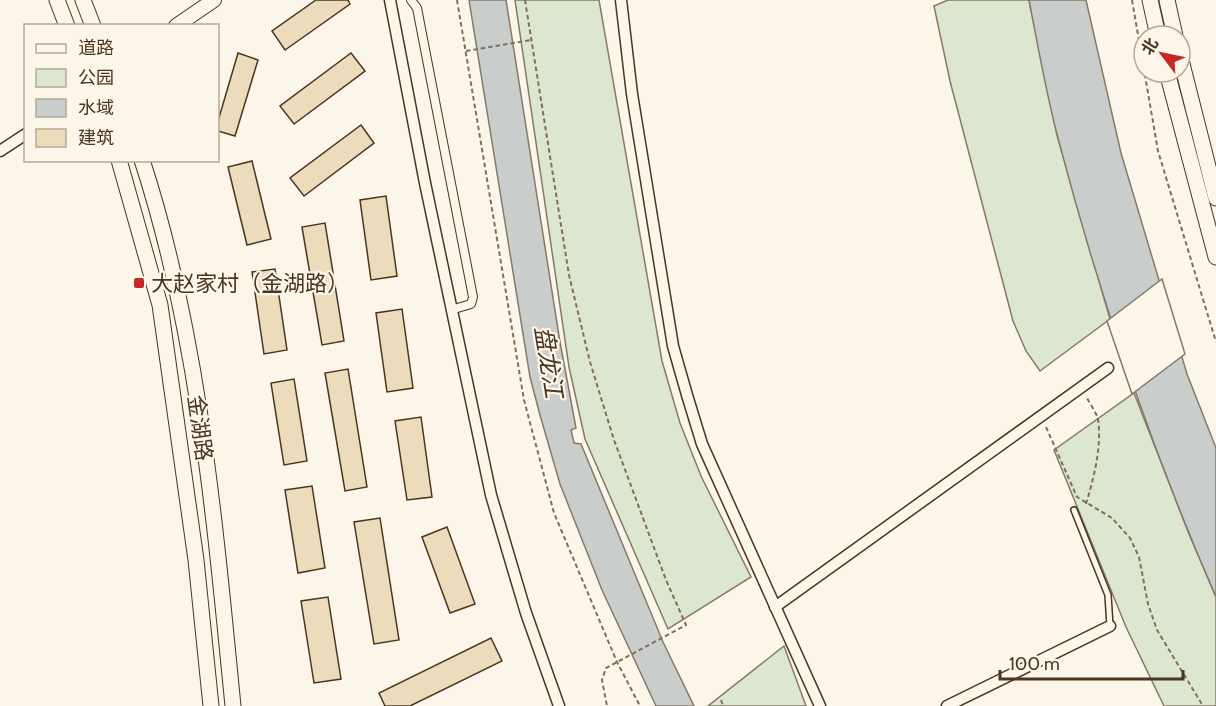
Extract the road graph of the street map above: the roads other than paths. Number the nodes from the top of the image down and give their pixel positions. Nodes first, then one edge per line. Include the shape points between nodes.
1 (57, 0) edge
2 (83, 0) edge
3 (214, 0) edge
4 (390, 0) edge
5 (411, 0) edge
6 (621, 0) edge
7 (1150, 0) edge
8 (1167, 0) edge
9 (66, 24) edge
10 (92, 24) edge
11 (179, 24) edge
12 (1155, 24) edge
13 (1172, 24) edge
14 (1170, 84) edge
15 (1187, 84) edge
16 (24, 135) edge
17 (0, 151) edge
18 (120, 162) edge
19 (143, 162) edge
20 (1216, 198) edge
21 (1216, 257) edge
22 (454, 309) junction
23 (1108, 368) dead end
24 (1074, 510) dead end
25 (775, 607) junction
26 (1110, 626) joint
27 (211, 706) edge
28 (233, 706) edge
29 (559, 706) edge
30 (820, 706) edge
31 (947, 706) edge

1 - 9 main road
2 - 10 main road
3 - 11 street
4 - 22 street
5 - 22 street via 417,8 473,297 471,304
6 - 25 street via 632,94 673,346 702,444
7 - 12 main road
8 - 13 main road
14 - 21 main road
15 - 20 main road
16 - 17 street
18 - 27 main road, 金湖路 via 160,305 196,560
19 - 28 main road, 金湖路 via 181,300 218,557
22 - 29 street via 499,524
23 - 25 street
24 - 26 lane via 1108,595
25 - 30 street
26 - 31 street

